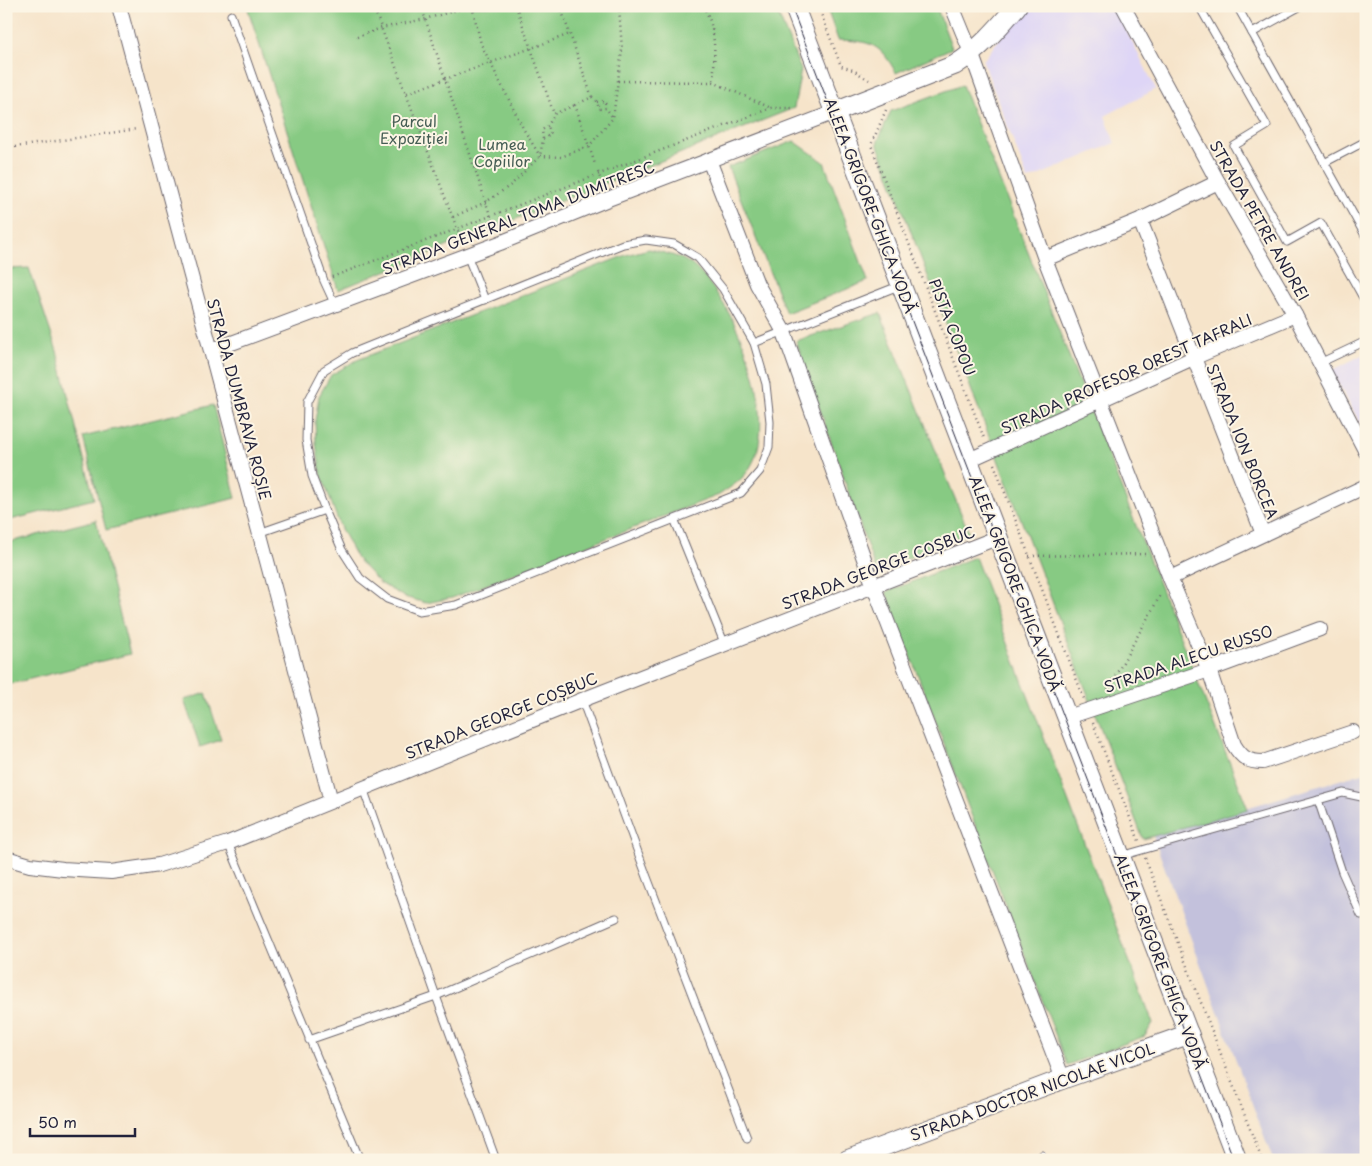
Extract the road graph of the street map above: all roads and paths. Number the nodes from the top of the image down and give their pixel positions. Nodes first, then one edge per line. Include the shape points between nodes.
1 (119, 6) edge
2 (373, 6) edge
3 (421, 6) edge
4 (516, 6) edge
5 (560, 6) edge
6 (619, 6) edge
7 (703, 6) edge
8 (794, 6) edge
9 (818, 6) edge
10 (952, 6) edge
11 (1017, 6) edge
12 (1123, 6) edge
13 (1199, 6) edge
14 (1237, 6) edge
15 (1301, 6) edge
16 (467, 7) edge
17 (231, 15) dead end
18 (425, 19) junction
19 (381, 28) junction
20 (1252, 33) junction
21 (571, 34) junction
22 (357, 37) dead end
23 (531, 49) junction
24 (972, 55) junction
25 (490, 63) junction
26 (445, 79) junction
27 (618, 81) junction
28 (872, 81) dead end
29 (713, 82) junction
30 (407, 93) junction
31 (592, 97) junction
32 (597, 102) junction
33 (575, 105) junction
34 (887, 106) dead end
35 (606, 108) junction
36 (771, 108) junction
37 (794, 108) dead end
38 (835, 112) junction
39 (554, 114) junction
40 (613, 118) junction
41 (548, 126) junction
42 (150, 127) junction
43 (543, 139) junction
44 (1366, 141) edge
45 (589, 146) junction
46 (15, 147) dead end
47 (540, 156) junction
48 (709, 160) junction
49 (1324, 163) junction
50 (595, 164) dead end
51 (1218, 182) junction
52 (486, 202) junction
53 (491, 216) junction
54 (453, 217) junction
55 (1140, 220) junction
56 (457, 229) junction
57 (1366, 237) edge
58 (500, 243) junction
59 (467, 255) junction
60 (1045, 259) junction
61 (324, 281) junction
62 (902, 285) junction
63 (485, 300) junction
64 (1366, 303) edge
65 (335, 305) junction
66 (1295, 315) junction
67 (784, 332) junction
68 (1366, 340) edge
69 (754, 343) junction
70 (211, 349) junction
71 (1193, 358) junction
72 (1326, 360) dead end
73 (1100, 402) junction
74 (989, 452) junction
75 (1366, 452) edge
76 (969, 460) junction
77 (1366, 486) edge
78 (325, 510) junction
79 (675, 521) junction
80 (259, 533) junction
81 (1263, 534) junction
82 (999, 537) junction
83 (1162, 554) junction
84 (1170, 578) junction
85 (874, 587) junction
86 (1320, 629) dead end
87 (724, 645) junction
88 (1209, 670) junction
89 (582, 700) junction
90 (1099, 706) junction
91 (1068, 718) junction
92 (1353, 732) dead end
93 (363, 788) junction
94 (1366, 798) edge
95 (1318, 800) junction
96 (331, 801) junction
97 (228, 843) junction
98 (1121, 856) junction
99 (6, 858) edge
100 (1366, 914) edge
101 (616, 918) dead end
102 (436, 996) junction
103 (1189, 1034) junction
104 (309, 1040) junction
105 (1063, 1079) junction
106 (748, 1138) dead end
107 (360, 1160) edge
108 (496, 1160) edge
109 (847, 1160) edge
110 (1237, 1160) edge

1 - 42 street, STRADA DUMBRAVA ROȘIE
2 - 19 path
3 - 18 path
4 - 23 path
5 - 21 path
6 - 27 path via 622,50
7 - 29 path via 713,38
8 - 38 main road, ALEEA GRIGORE GHICA VODĂ
9 - 28 path via 841,66
10 - 24 street
11 - 24 main road
12 - 51 street, STRADA PETRE ANDREI
13 - 64 lane via 1267,126 1234,146 1287,242 1321,223
14 - 20 lane
15 - 20 lane
16 - 18 path
16 - 25 path via 472,6 481,44
17 - 61 lane
18 - 19 path
18 - 26 path
19 - 22 path
19 - 30 path
20 - 49 lane
21 - 23 path
21 - 31 path
23 - 25 path
23 - 39 path
24 - 38 main road via 955,65
24 - 60 street
25 - 26 path
25 - 47 path
26 - 30 path
26 - 52 path
27 - 29 path
27 - 40 path
29 - 36 path
30 - 54 path
31 - 32 path
31 - 33 path
32 - 35 path via 599,109
32 - 35 path via 605,101
33 - 39 path
33 - 45 path
34 - 74 path, PISTA COPOU via 871,145
35 - 40 path
36 - 37 path
36 - 53 path
38 - 48 street, STRADA GENERAL TOMA DUMITRESC
38 - 62 main road, ALEEA GRIGORE GHICA VODĂ
39 - 41 path
40 - 45 path
41 - 43 path via 542,130
41 - 43 path via 551,134
42 - 46 path
42 - 70 street, STRADA DUMBRAVA ROȘIE
43 - 47 path
44 - 49 lane
45 - 47 path via 561,157
45 - 50 path
47 - 52 path via 511,185
48 - 58 street, STRADA GENERAL TOMA DUMITRESC
48 - 67 street via 757,284
49 - 57 lane
51 - 55 street
51 - 66 street, STRADA PETRE ANDREI
52 - 53 path
52 - 54 path
53 - 56 path
53 - 58 path
54 - 56 path
55 - 60 street
55 - 71 street, STRADA ION BORCEA
56 - 59 path
56 - 61 path
58 - 59 street, STRADA GENERAL TOMA DUMITRESC
59 - 63 lane
59 - 65 street, STRADA GENERAL TOMA DUMITRESC
60 - 73 street
61 - 65 lane
62 - 67 lane
62 - 76 main road, ALEEA GRIGORE GHICA VODĂ
63 - 69 lane via 623,244 646,240 674,244 698,258 723,289
63 - 78 lane via 352,353 324,370 307,402 306,440 312,476
65 - 70 street, STRADA GENERAL TOMA DUMITRESC
66 - 71 street, STRADA PROFESOR OREST TAFRALI
66 - 75 street, STRADA PETRE ANDREI
67 - 69 lane
67 - 85 street
68 - 72 lane
69 - 79 lane via 766,384 770,422 769,448 760,471 741,493
70 - 80 street, STRADA DUMBRAVA ROȘIE
71 - 73 street, STRADA PROFESOR OREST TAFRALI
71 - 81 street, STRADA ION BORCEA
73 - 74 street, STRADA PROFESOR OREST TAFRALI
73 - 83 street
74 - 76 street, STRADA PROFESOR OREST TAFRALI
74 - 83 path, PISTA COPOU via 1029,556
76 - 82 main road, ALEEA GRIGORE GHICA VODĂ
77 - 81 street
78 - 79 lane via 342,550 360,578 387,599 419,611 456,606
78 - 80 lane
79 - 87 lane
80 - 96 street, STRADA DUMBRAVA ROȘIE
81 - 84 street
82 - 85 street, STRADA GEORGE COȘBUC
82 - 91 main road, ALEEA GRIGORE GHICA VODĂ
83 - 84 street
84 - 88 street
84 - 90 path
85 - 87 street, STRADA GEORGE COȘBUC
85 - 105 street
86 - 88 street, STRADA ALECU RUSSO
87 - 89 street, STRADA GEORGE COȘBUC
88 - 90 street, STRADA ALECU RUSSO
88 - 92 street via 1234,746 1245,760 1263,762
89 - 93 street, STRADA GEORGE COȘBUC
89 - 106 lane
90 - 91 street, STRADA ALECU RUSSO
91 - 98 main road, ALEEA GRIGORE GHICA VODĂ
93 - 96 street, STRADA GEORGE COȘBUC
93 - 102 lane
94 - 95 lane via 1343,793
95 - 98 lane
95 - 100 lane via 1342,872 1361,916
96 - 97 street, STRADA GEORGE COȘBUC
97 - 99 street, STRADA GEORGE COȘBUC via 159,865 111,872 30,865
97 - 104 lane
98 - 103 main road, ALEEA GRIGORE GHICA VODĂ
101 - 102 lane
102 - 104 lane
102 - 108 lane
103 - 105 main road, STRADA DOCTOR NICOLAE VICOL
103 - 110 main road, ALEEA GRIGORE GHICA VODĂ
104 - 107 lane
105 - 109 main road, STRADA DOCTOR NICOLAE VICOL

